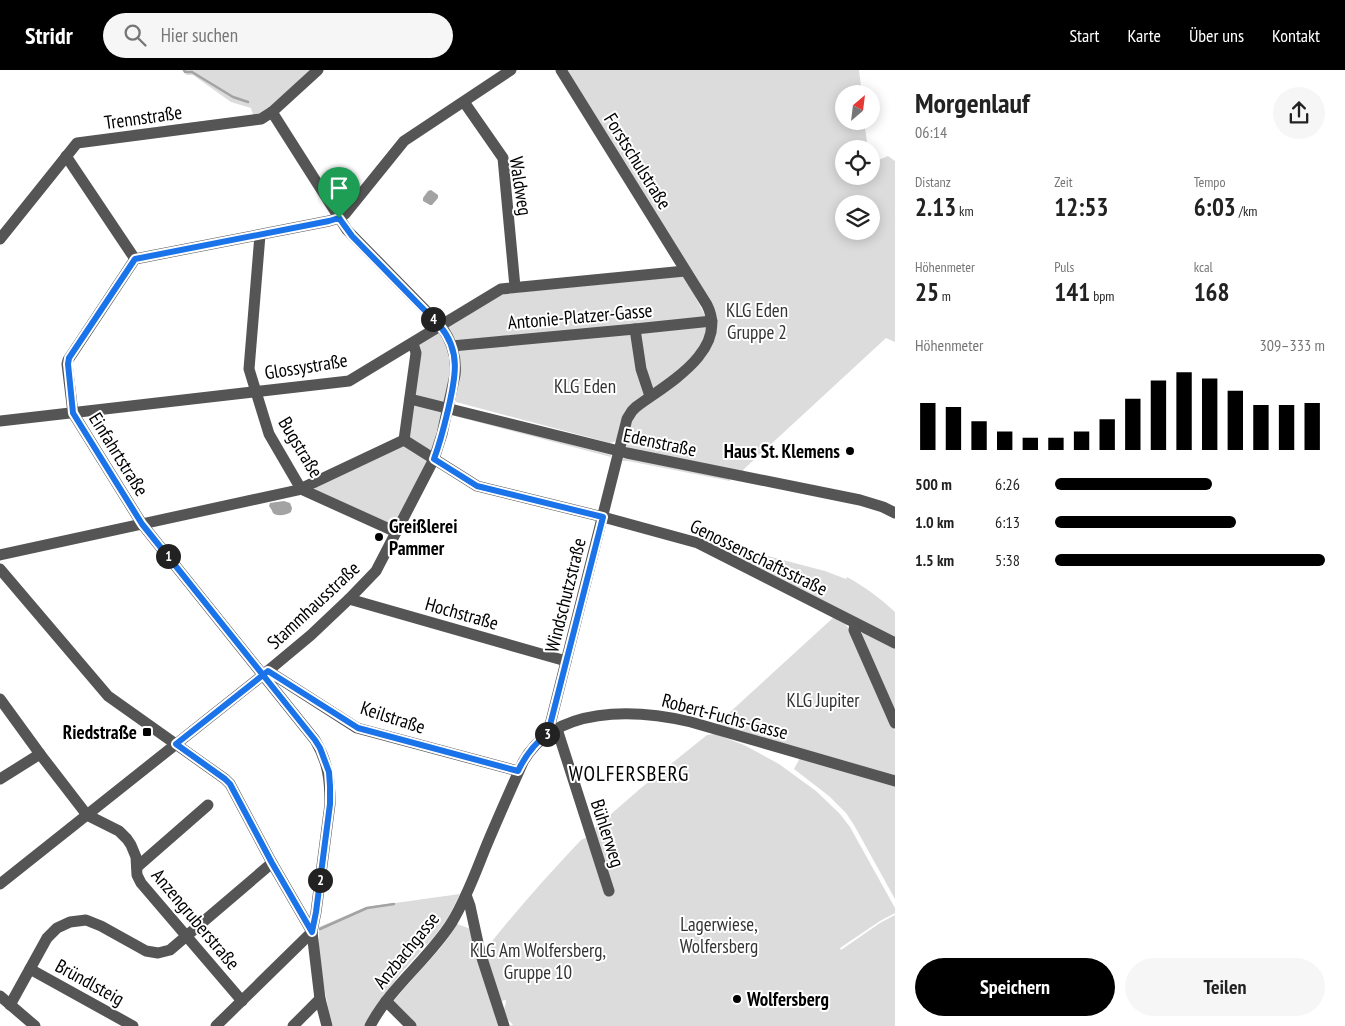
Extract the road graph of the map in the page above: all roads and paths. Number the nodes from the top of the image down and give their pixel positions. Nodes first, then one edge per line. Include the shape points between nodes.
1 (318, 70) edge
2 (511, 70) edge
3 (561, 70) edge
4 (464, 102) junction
5 (272, 112) junction
6 (66, 156) junction
7 (339, 218) junction
8 (260, 235) junction
9 (0, 239) edge
10 (135, 259) junction
11 (685, 271) junction
12 (515, 287) junction
13 (712, 321) junction
14 (440, 326) junction
15 (635, 329) junction
16 (413, 343) junction
17 (452, 346) junction
18 (256, 392) junction
19 (650, 396) junction
20 (410, 399) junction
21 (448, 408) junction
22 (73, 413) junction
23 (0, 421) edge
24 (404, 440) junction
25 (619, 452) junction
26 (434, 459) junction
27 (301, 489) junction
28 (895, 513) edge
29 (603, 517) junction
30 (142, 524) junction
31 (396, 532) junction
32 (0, 555) edge
33 (0, 569) edge
34 (348, 599) junction
35 (855, 623) junction
36 (895, 643) edge
37 (566, 660) junction
38 (265, 673) junction
39 (0, 699) edge
40 (895, 723) edge
41 (552, 731) junction
42 (176, 744) junction
43 (40, 754) junction
44 (518, 771) junction
45 (0, 779) edge
46 (895, 781) edge
47 (208, 805) dead end
48 (87, 815) junction
49 (272, 863) junction
50 (137, 867) junction
51 (0, 884) edge
52 (608, 892) dead end
53 (466, 895) junction
54 (312, 932) junction
55 (186, 937) junction
56 (30, 969) junction
57 (0, 996) edge
58 (320, 999) junction
59 (242, 1001) junction
60 (386, 1001) junction
61 (10, 1005) junction
62 (35, 1026) edge
63 (133, 1026) edge
64 (216, 1026) edge
65 (293, 1026) edge
66 (327, 1026) edge
67 (370, 1026) edge
68 (411, 1026) edge
69 (504, 1026) edge

1 - 5 street, Trennstraße
2 - 4 street
3 - 11 street, Forstschulstraße
4 - 7 street via 404,141
4 - 12 street, Waldweg via 503,158
5 - 6 street, Trennstraße via 262,118 77,143
5 - 7 street
6 - 9 street, Trennstraße
6 - 10 street
7 - 8 street
7 - 14 street via 352,236
8 - 10 street
8 - 18 street, Bugstraße via 249,368
10 - 22 street, Einfahrtstraße via 68,360
11 - 12 street, Glossystraße
11 - 13 street via 707,305
12 - 14 street, Glossystraße via 498,290
13 - 15 street, Antonie-Platzer-Gasse
13 - 19 street, Windschutzstraße via 708,340 696,361
14 - 16 street, Glossystraße
14 - 17 street
15 - 17 street, Antonie-Platzer-Gasse
15 - 19 street via 641,369
16 - 18 street, Glossystraße via 349,381
16 - 20 street via 416,353
17 - 21 street, Stammhausstraße via 456,371
18 - 22 street, Glossystraße
18 - 27 street, Bugstraße via 269,434
19 - 25 street, Windschutzstraße via 628,416
20 - 21 street, Edenstraße
20 - 24 street
21 - 25 street, Edenstraße
21 - 26 street, Stammhausstraße
22 - 23 street, Glossystraße
22 - 30 street, Einfahrtstraße
24 - 26 street, Genossenschaftsstraße
24 - 27 street
25 - 28 street, Edenstraße via 851,498
25 - 29 street, Windschutzstraße
26 - 29 street, Genossenschaftsstraße via 477,486
26 - 31 street, Stammhausstraße
27 - 30 street
27 - 31 street, Bugstraße
29 - 35 street, Genossenschaftsstraße via 698,543
29 - 37 street, Windschutzstraße
30 - 32 street
30 - 38 street, Einfahrtstraße
31 - 34 street, Stammhausstraße via 376,571
33 - 42 street via 108,696
34 - 37 street, Hochstraße
34 - 38 street, Stammhausstraße
35 - 36 street, Genossenschaftsstraße
35 - 40 street via 856,633
37 - 41 street, Windschutzstraße
38 - 42 street, Stammhausstraße
38 - 44 street, Keilstraße via 358,728
38 - 54 street, Einfahrtstraße via 315,740 329,772 330,804
39 - 43 street, Anzengruberstraße
41 - 44 street, Robert-Fuchs-Gasse via 532,748
41 - 46 street, Robert-Fuchs-Gasse via 582,719 646,714 691,722
41 - 52 street, Bühlerweg
42 - 48 street, Stammhausstraße
42 - 49 street via 230,784
43 - 45 street
43 - 48 street, Anzengruberstraße
44 - 53 street, Robert-Fuchs-Gasse
47 - 50 street
48 - 50 street, Anzengruberstraße via 123,834 134,851
48 - 51 street, Stammhausstraße
49 - 54 street
49 - 55 street
50 - 55 street, Anzengruberstraße via 141,883
53 - 60 street, Anzbachgasse via 444,934
53 - 69 street
54 - 58 street, Einfahrtstraße
54 - 59 street
55 - 56 street via 170,950 158,954 86,920 70,922 47,938
55 - 59 street, Anzengruberstraße
56 - 61 street
56 - 63 street, Bründlsteig
57 - 61 street
58 - 65 street
58 - 66 street, Einfahrtstraße
59 - 64 street
60 - 67 street, Anzbachgasse
60 - 68 street
61 - 62 street

